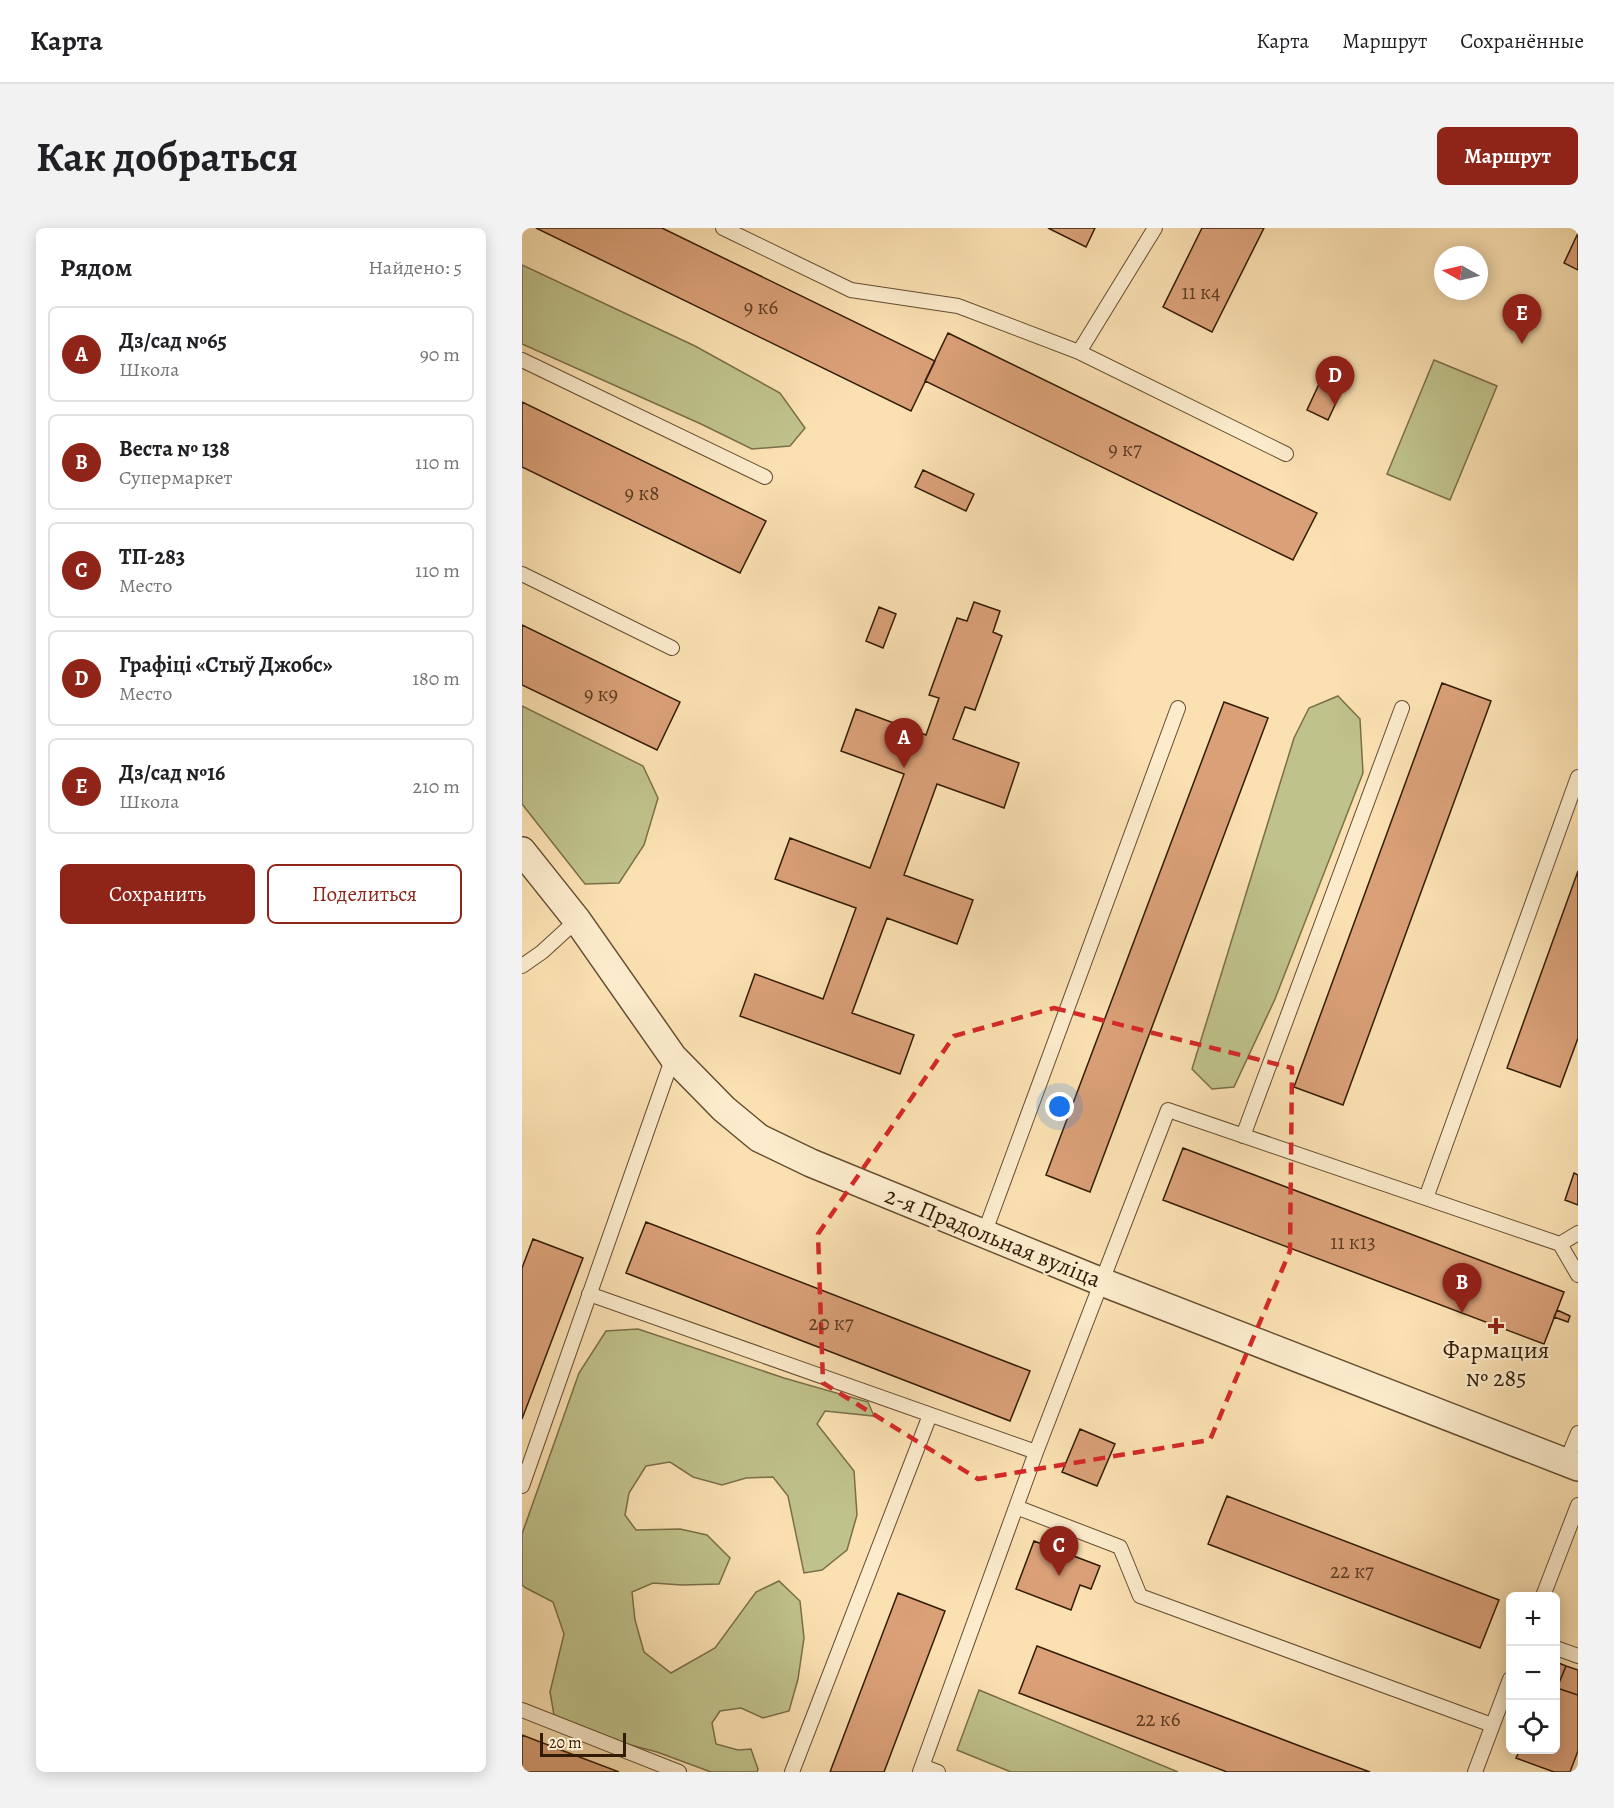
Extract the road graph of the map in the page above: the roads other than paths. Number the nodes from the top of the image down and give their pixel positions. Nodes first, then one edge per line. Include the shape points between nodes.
1 (723, 228) edge
2 (1155, 228) edge
3 (1079, 352) junction
4 (522, 360) edge
5 (1286, 454) dead end
6 (765, 477) dead end
7 (522, 574) edge
8 (672, 648) dead end
9 (1178, 708) dead end
10 (1402, 708) dead end
11 (1578, 777) edge
12 (522, 851) edge
13 (578, 920) junction
14 (522, 966) edge
15 (673, 1057) junction
16 (1243, 1136) junction
17 (1426, 1198) junction
18 (1578, 1233) edge
19 (984, 1234) junction
20 (1560, 1244) junction
21 (1578, 1275) edge
22 (1102, 1282) junction
23 (589, 1294) junction
24 (930, 1415) junction
25 (1578, 1433) edge
26 (1036, 1452) junction
27 (1572, 1464) edge
28 (522, 1486) edge
29 (1578, 1505) edge
30 (1016, 1507) junction
31 (1545, 1592) edge
32 (1560, 1649) edge
33 (1578, 1656) edge
34 (1506, 1689) edge
35 (522, 1710) edge
36 (1492, 1725) junction
37 (921, 1769) edge
38 (679, 1772) edge
39 (792, 1772) edge
40 (938, 1772) edge
41 (1475, 1772) edge

1 - 3 lane via 850,290 958,306
2 - 3 lane
3 - 5 lane
4 - 6 lane
7 - 8 lane
9 - 19 lane
10 - 16 lane
11 - 17 lane
12 - 13 street, 2-я Прадольная вуліца
13 - 14 lane
13 - 15 street, 2-я Прадольная вуліца
15 - 19 street, 2-я Прадольная вуліца via 759,1138
15 - 23 lane
16 - 17 lane
16 - 22 lane via 1168,1110
17 - 20 lane
18 - 20 lane
19 - 22 street, 2-я Прадольная вуліца
20 - 21 lane
22 - 26 lane
22 - 27 street, 2-я Прадольная вуліца
23 - 24 lane
23 - 28 lane
24 - 26 lane
24 - 39 lane
25 - 27 lane
26 - 30 lane
29 - 31 lane
30 - 36 lane via 1120,1547 1140,1596
30 - 37 lane
32 - 33 lane
34 - 36 lane
35 - 38 lane
36 - 41 lane
37 - 40 lane

